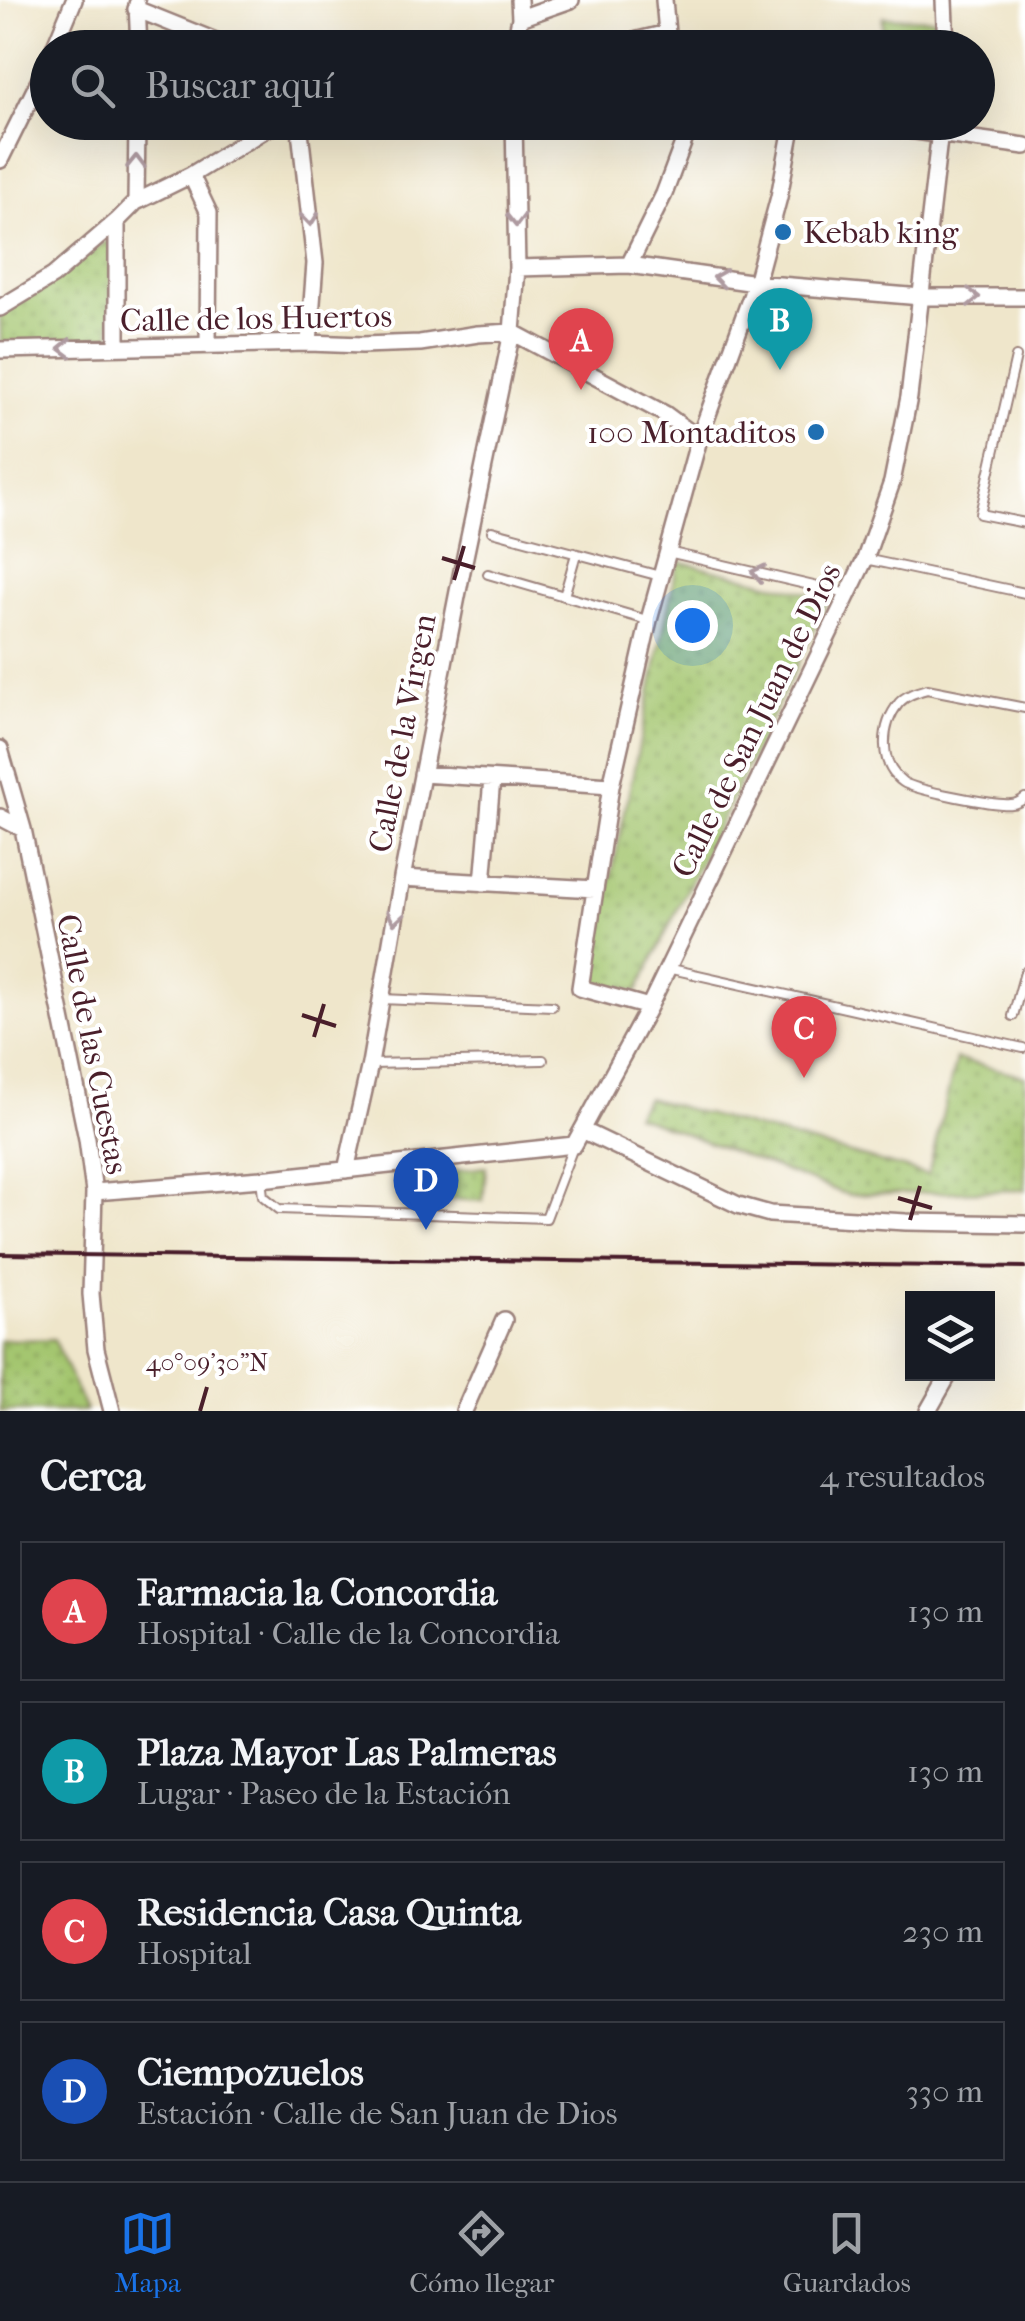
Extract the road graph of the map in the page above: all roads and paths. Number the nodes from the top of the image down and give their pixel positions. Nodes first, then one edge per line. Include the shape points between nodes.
1 (74, 0) edge
2 (519, 0) edge
3 (571, 0) edge
4 (664, 0) edge
5 (944, 0) edge
6 (137, 4) edge
7 (520, 18) junction
8 (62, 30) edge
9 (138, 30) edge
10 (194, 30) edge
11 (518, 30) edge
12 (667, 30) edge
13 (945, 30) edge
14 (30, 100) edge
15 (138, 140) edge
16 (248, 140) edge
17 (302, 140) edge
18 (514, 140) edge
19 (684, 140) edge
20 (790, 140) edge
21 (939, 140) edge
22 (995, 140) edge
23 (1025, 146) edge
24 (0, 160) edge
25 (191, 175) junction
26 (136, 202) junction
27 (117, 221) junction
28 (629, 265) junction
29 (517, 268) junction
30 (756, 283) junction
31 (922, 297) junction
32 (1025, 297) edge
33 (0, 308) edge
34 (512, 332) junction
35 (309, 343) junction
36 (208, 346) junction
37 (118, 348) junction
38 (0, 350) edge
39 (1016, 357) dead end
40 (699, 438) junction
41 (1025, 523) edge
42 (492, 531) dead end
43 (667, 552) junction
44 (576, 554) junction
45 (865, 559) junction
46 (488, 574) dead end
47 (660, 576) junction
48 (1025, 593) edge
49 (848, 594) junction
50 (564, 596) junction
51 (649, 620) junction
52 (1025, 708) edge
53 (0, 750) edge
54 (422, 774) junction
55 (492, 778) junction
56 (611, 786) junction
57 (1024, 801) edge
58 (0, 818) edge
59 (23, 829) junction
60 (402, 878) junction
61 (484, 883) junction
62 (595, 889) junction
63 (667, 968) junction
64 (1025, 972) edge
65 (381, 999) junction
66 (552, 1006) dead end
67 (649, 1007) junction
68 (1014, 1016) dead end
69 (1023, 1048) edge
70 (542, 1060) dead end
71 (370, 1064) junction
72 (578, 1138) junction
73 (346, 1170) junction
74 (261, 1179) junction
75 (94, 1192) junction
76 (1025, 1224) edge
77 (504, 1320) dead end
78 (945, 1381) edge
79 (112, 1411) edge
80 (464, 1411) edge
81 (928, 1411) edge

1 - 8 street
2 - 7 street
3 - 7 street
4 - 12 street
5 - 13 street
6 - 9 street
6 - 10 street
7 - 11 street
14 - 24 street
26 -> 15 street
16 - 25 street
17 -> 35 street via 314,263
18 -> 29 street, Calle de la Virgen
19 - 28 street
20 - 30 street
21 - 31 street, Calle de San Juan de Dios
22 - 23 street
25 - 26 street
25 - 36 street via 209,214
26 - 27 street
27 - 33 street via 53,276
27 - 37 street
28 - 29 street
30 -> 28 street
29 - 34 street, Calle de la Virgen
30 - 31 street
30 - 40 street
31 -> 32 street
31 - 45 street, Calle de San Juan de Dios via 892,482
34 - 35 street, Calle de los Huertos via 420,343
34 - 40 street
34 - 54 street, Calle de la Virgen
35 - 36 street, Calle de los Huertos
36 - 37 street, Calle de los Huertos
37 -> 38 street, Calle de los Huertos
39 - 41 lane via 980,514
40 - 43 street
42 - 44 lane
43 - 47 street
49 -> 43 lane
44 - 47 lane
44 - 50 lane
45 - 48 lane
45 - 49 street, Calle de San Juan de Dios
46 - 50 lane
47 - 51 street
49 - 63 street, Calle de San Juan de Dios
50 - 51 lane
51 - 56 street
52 - 57 lane via 927,689 900,701 884,746 902,782 932,793
53 - 59 street, Calle de las Cuestas
54 - 55 street
54 - 60 street, Calle de la Virgen
55 - 56 street
55 - 61 street
56 - 62 street
58 - 59 street
59 - 75 street, Calle de las Cuestas
60 - 61 street
60 -> 65 street, Calle de la Virgen
61 - 62 street
62 - 67 street via 580,988
63 - 67 street, Calle de San Juan de Dios
63 - 69 lane
64 - 68 lane
65 - 66 lane
65 - 71 street, Calle de la Virgen
67 - 72 street, Calle de San Juan de Dios
70 - 71 lane
71 - 73 street, Calle de la Virgen
72 - 73 street
72 - 74 lane, Calle de San Juan de Dios via 546,1218 279,1209 263,1196
72 - 76 street via 770,1214
73 - 74 street
74 - 75 street
75 - 79 street, Calle de las Cuestas via 92,1312
77 - 80 street
78 - 81 street

